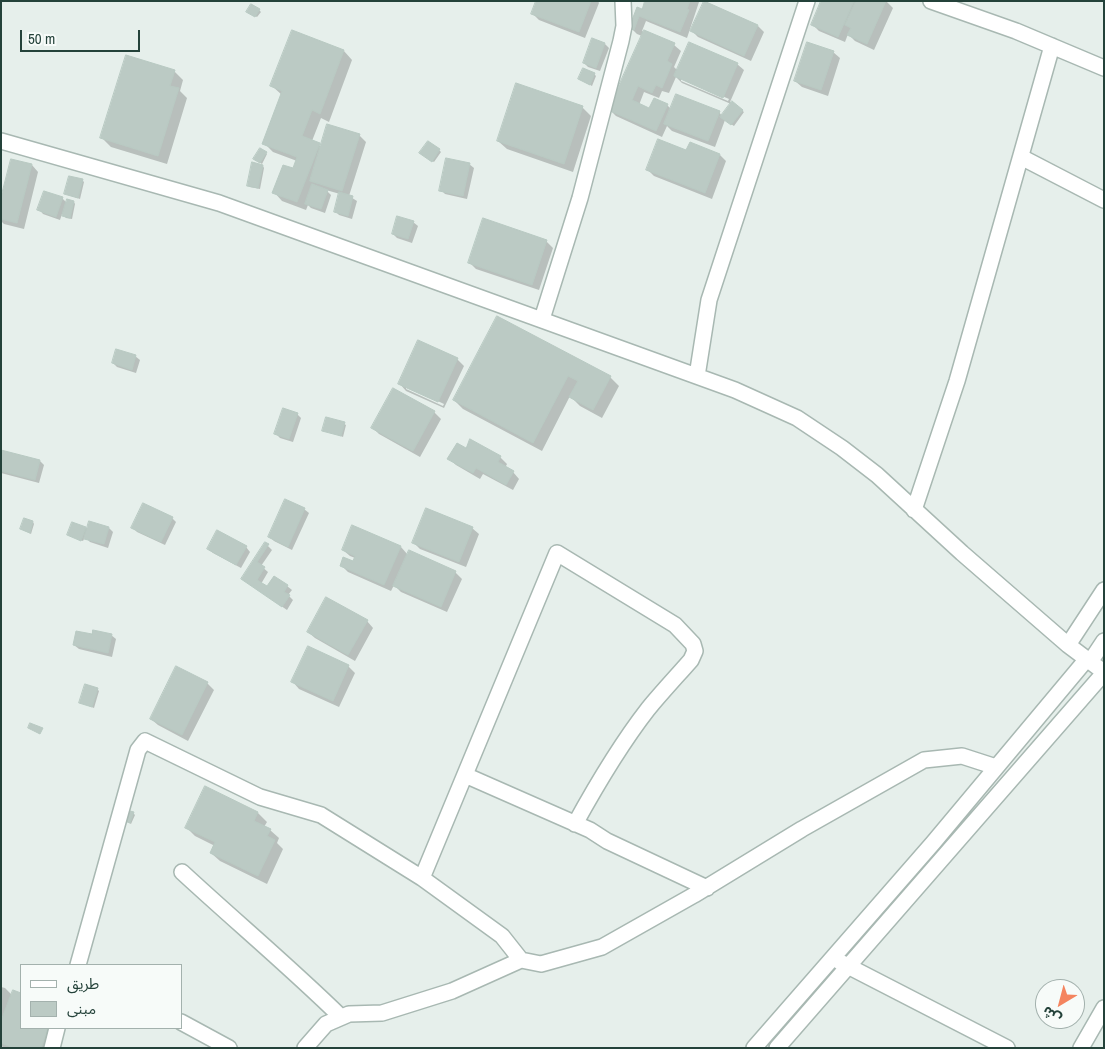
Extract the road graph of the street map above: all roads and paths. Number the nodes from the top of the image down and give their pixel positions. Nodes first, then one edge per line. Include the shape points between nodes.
1 (622, 1) edge
2 (807, 1) edge
3 (931, 1) edge
4 (1052, 46) junction
5 (1104, 68) edge
6 (1, 141) edge
7 (1021, 157) junction
8 (1104, 200) edge
9 (542, 319) junction
10 (697, 376) junction
11 (914, 510) junction
12 (1104, 590) edge
13 (1104, 641) edge
14 (1068, 645) junction
15 (1088, 661) junction
16 (1104, 672) edge
17 (996, 767) junction
18 (465, 775) junction
19 (575, 824) junction
20 (182, 872) dead end
21 (422, 878) junction
22 (707, 888) junction
23 (832, 958) junction
24 (521, 960) junction
25 (78, 964) edge
26 (848, 966) junction
27 (1104, 1008) edge
28 (341, 1017) junction
29 (182, 1023) edge
30 (57, 1029) edge
31 (52, 1048) edge
32 (229, 1048) edge
33 (305, 1048) edge
34 (754, 1048) edge
35 (777, 1048) edge
36 (1007, 1048) edge
37 (1081, 1048) edge

1 - 9 street via 624,26 621,42 580,198
2 - 10 street via 709,300
3 - 4 street
4 - 5 street
4 - 7 street
6 - 9 street via 220,203
7 - 8 street
7 - 11 street via 957,381
9 - 10 street
10 - 11 street via 797,418 877,475
11 - 14 street
12 - 14 street
13 - 15 street
14 - 15 street
15 - 16 street
15 - 17 street
16 - 26 street
17 - 22 street via 962,756 924,760 802,829
17 - 23 street
18 - 19 street
18 - 19 street via 557,553 675,625 695,650 692,660 626,740
18 - 21 street
19 - 22 street
20 - 28 street
21 - 24 street via 502,936
21 - 25 street via 321,815 260,797 145,741 138,750
22 - 24 street via 602,947 541,964
23 - 26 street
23 - 34 street
24 - 28 street via 452,991 382,1013
26 - 35 street
26 - 36 street
27 - 37 street
28 - 33 street via 326,1024
29 - 32 street
30 - 31 street

